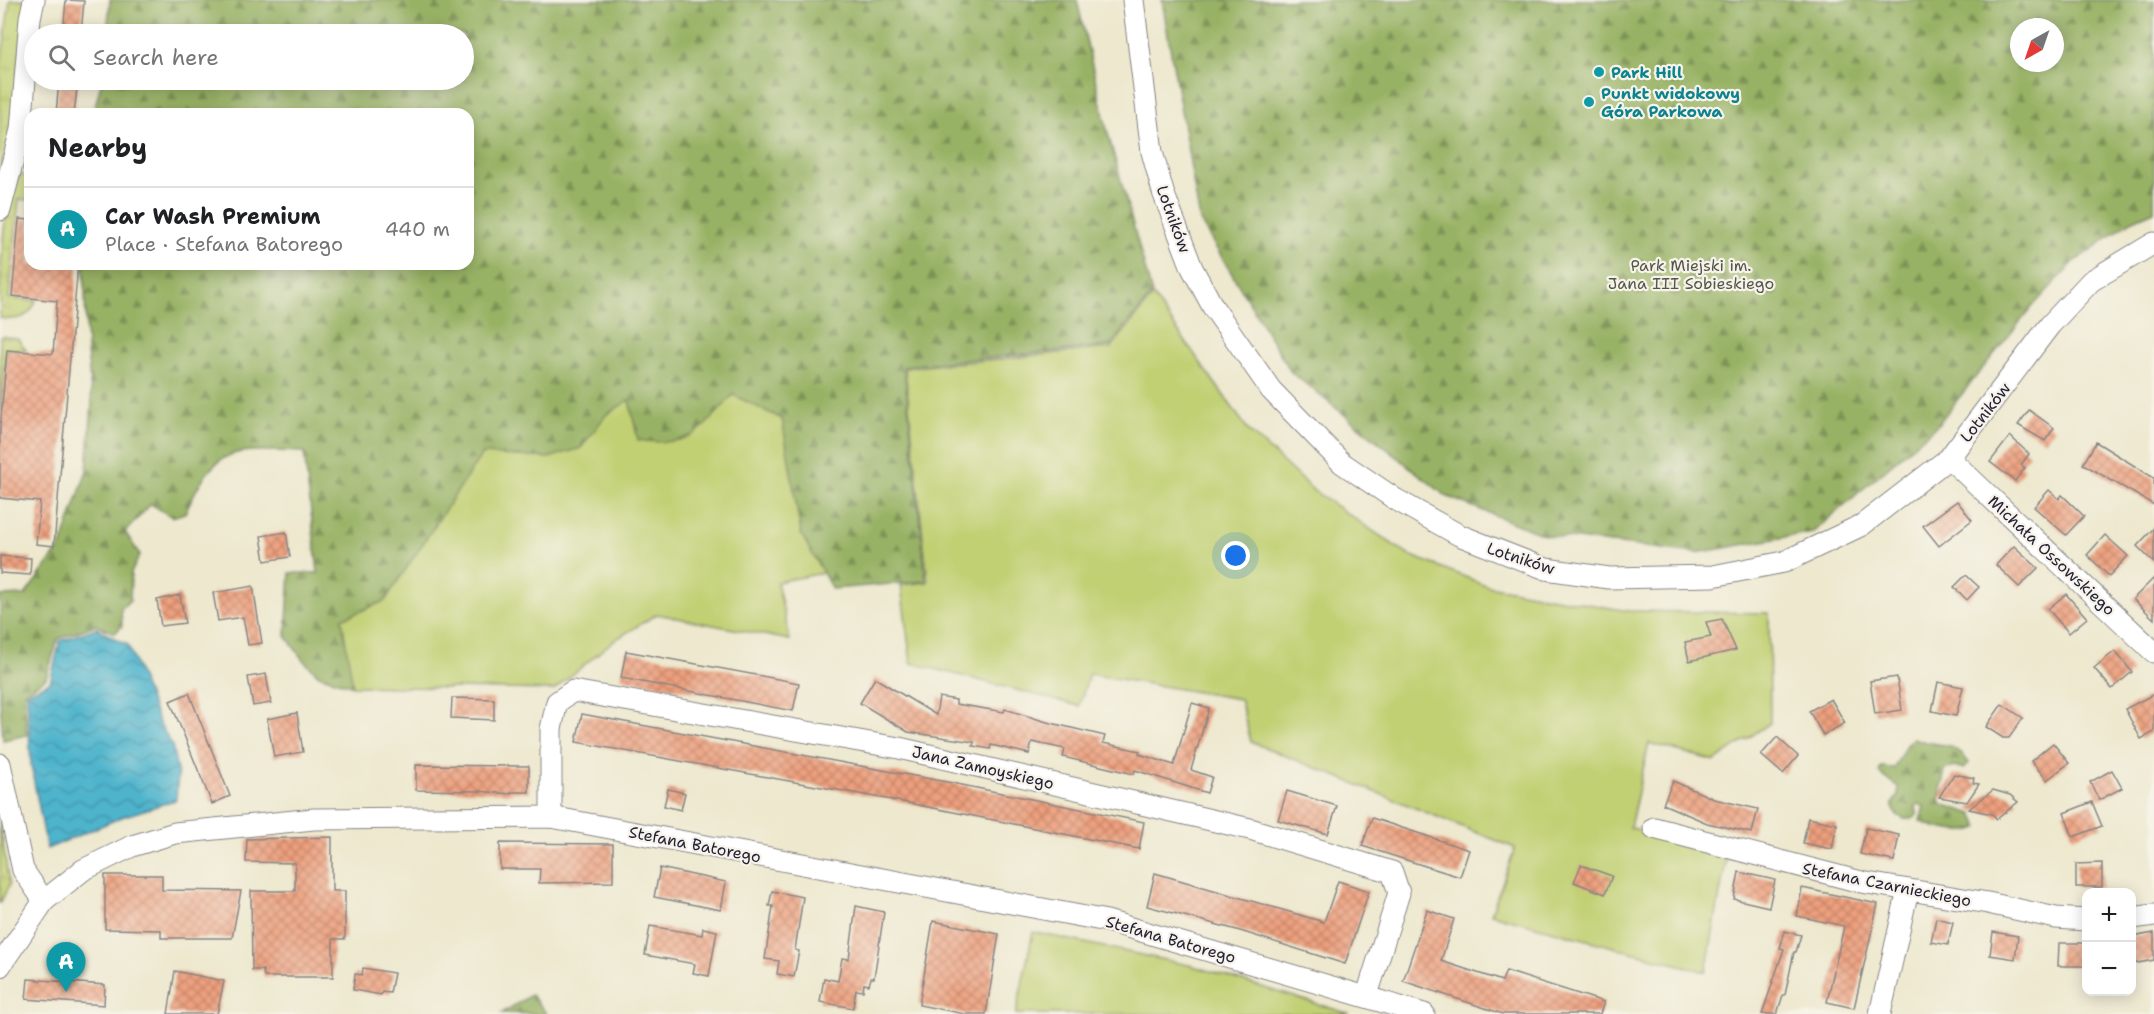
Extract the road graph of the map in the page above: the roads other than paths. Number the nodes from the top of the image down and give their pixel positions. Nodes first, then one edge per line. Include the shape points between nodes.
1 (34, 0) edge
2 (1132, 0) edge
3 (30, 24) edge
4 (24, 90) edge
5 (0, 210) edge
6 (2154, 243) edge
7 (1950, 458) junction
8 (2154, 652) edge
9 (0, 764) edge
10 (551, 817) junction
11 (1654, 828) dead end
12 (1908, 890) junction
13 (44, 901) junction
14 (2154, 915) edge
15 (2136, 917) edge
16 (2082, 920) edge
17 (0, 966) edge
18 (1367, 995) junction
19 (1424, 1014) edge
20 (1880, 1014) edge

1 - 3 street
2 - 7 street, Lotników via 1152,153 1192,268 1213,307 1271,390 1342,463 1459,535 1546,569 1610,578 1713,576 1784,562 1852,530
4 - 5 street via 21,130
6 - 7 street, Lotników via 2091,282 2077,296 2050,325
7 - 8 street, Michała Ossowskiego
9 - 13 street via 23,870
10 - 13 street, Stefana Batorego via 314,819 175,833 132,846 83,870
10 - 18 street, Stefana Batorego via 1107,921
10 - 18 street, Jana Zamoyskiego via 551,729 557,702 573,691 899,748 1250,829 1392,872 1399,893
11 - 12 street, Stefana Czarnieckiego via 1816,871
12 - 16 street, Stefana Czarnieckiego
12 - 20 street
13 - 17 street, Stefana Batorego
14 - 15 street
18 - 19 street, Stefana Batorego

